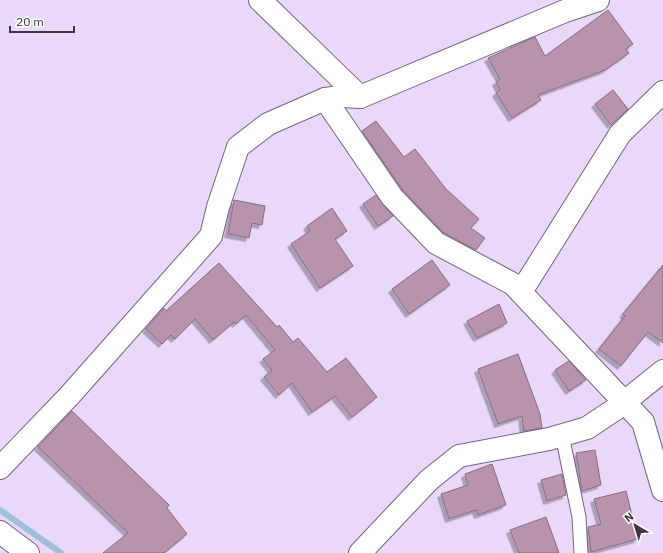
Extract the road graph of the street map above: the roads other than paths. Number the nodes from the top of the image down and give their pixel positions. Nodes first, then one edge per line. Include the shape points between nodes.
1 (260, 0) edge
2 (598, 0) edge
3 (663, 92) edge
4 (360, 97) junction
5 (325, 99) junction
6 (521, 292) junction
7 (663, 371) edge
8 (625, 402) junction
9 (562, 435) junction
10 (0, 468) edge
11 (663, 490) edge
12 (0, 532) edge
13 (28, 553) edge
14 (360, 553) edge
15 (581, 553) edge

1 - 4 street
2 - 4 street via 565,11
3 - 6 street via 620,134
4 - 5 street
5 - 6 street via 392,197 436,243 513,284
5 - 10 street via 268,124 238,147 211,236 70,395
6 - 8 street
7 - 8 street
8 - 9 street via 587,428
8 - 11 street via 643,422
9 - 14 street via 459,456 428,480
9 - 15 lane via 579,517
12 - 13 street

